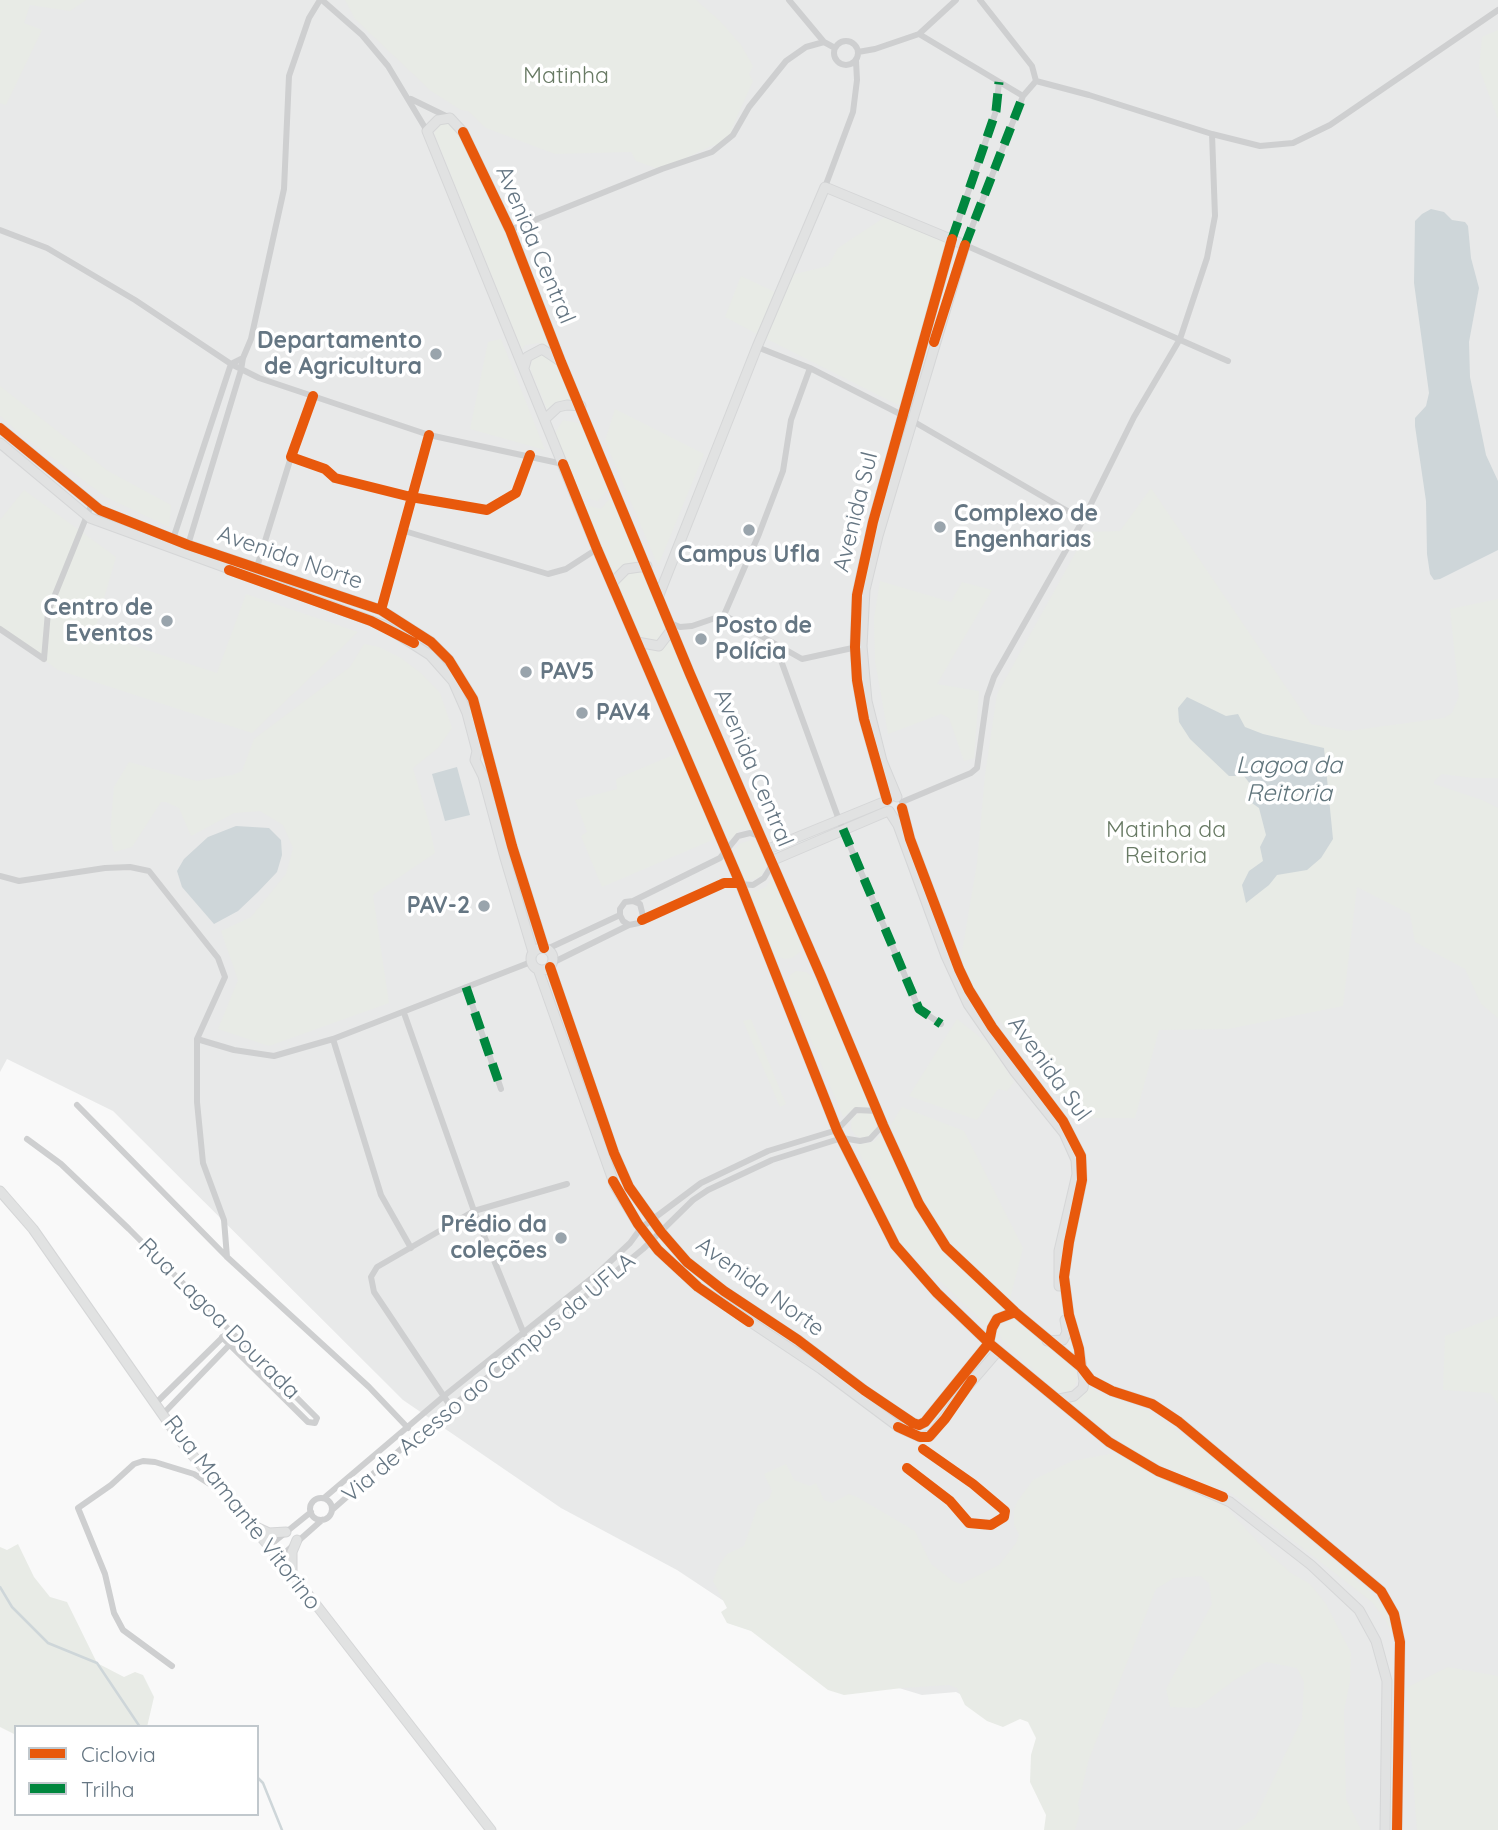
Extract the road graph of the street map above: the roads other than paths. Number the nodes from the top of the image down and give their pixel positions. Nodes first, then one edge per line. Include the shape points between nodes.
1 (321, 0) edge
2 (789, 0) edge
3 (956, 0) edge
4 (980, 0) edge
5 (1498, 10) edge
6 (919, 34) junction
7 (824, 42) junction
8 (835, 48) junction
9 (858, 52) junction
10 (856, 61) junction
11 (1036, 80) junction
12 (999, 82) junction
13 (1023, 96) junction
14 (409, 99) junction
15 (450, 118) junction
16 (427, 131) junction
17 (1212, 134) junction
18 (825, 187) junction
19 (0, 230) edge
20 (510, 230) junction
21 (952, 239) junction
22 (965, 245) junction
23 (1180, 339) junction
24 (757, 347) junction
25 (243, 358) junction
26 (1228, 361) dead end
27 (561, 362) junction
28 (231, 364) junction
29 (524, 368) junction
30 (810, 368) junction
31 (241, 370) junction
32 (313, 396) junction
33 (581, 407) junction
34 (907, 418) junction
35 (545, 419) junction
36 (0, 428) edge
37 (429, 435) junction
38 (0, 443) edge
39 (530, 455) junction
40 (291, 457) junction
41 (200, 458) junction
42 (213, 462) junction
43 (563, 464) junction
44 (411, 497) junction
45 (92, 503) junction
46 (87, 516) junction
47 (1083, 520) junction
48 (401, 530) junction
49 (173, 539) junction
50 (188, 545) junction
51 (597, 549) junction
52 (647, 566) junction
53 (257, 568) junction
54 (612, 583) junction
55 (659, 595) junction
56 (380, 611) junction
57 (724, 615) junction
58 (372, 621) junction
59 (383, 625) junction
60 (671, 626) junction
61 (0, 629) edge
62 (637, 642) junction
63 (775, 645) junction
64 (858, 646) junction
65 (477, 751) junction
66 (488, 752) junction
67 (490, 764) junction
68 (479, 766) junction
69 (900, 802) junction
70 (888, 806) junction
71 (841, 825) junction
72 (759, 835) junction
73 (726, 850) junction
74 (766, 850) junction
75 (772, 863) junction
76 (0, 876) edge
77 (740, 883) junction
78 (633, 901) junction
79 (620, 915) junction
80 (642, 920) junction
81 (629, 925) junction
82 (546, 948) junction
83 (534, 961) junction
84 (551, 965) junction
85 (466, 987) junction
86 (404, 1013) junction
87 (941, 1024) dead end
88 (197, 1039) junction
89 (333, 1039) junction
90 (501, 1089) dead end
91 (76, 1105) dead end
92 (877, 1111) junction
93 (883, 1125) junction
94 (840, 1134) junction
95 (27, 1139) dead end
96 (567, 1184) dead end
97 (0, 1191) edge
98 (474, 1211) junction
99 (653, 1220) junction
100 (641, 1228) junction
101 (661, 1232) junction
102 (651, 1241) junction
103 (411, 1248) junction
104 (227, 1257) junction
105 (1014, 1312) junction
106 (230, 1329) junction
107 (524, 1334) junction
108 (222, 1337) junction
109 (237, 1337) junction
110 (1047, 1341) junction
111 (989, 1343) junction
112 (230, 1345) junction
113 (998, 1351) junction
114 (1081, 1367) junction
115 (176, 1383) junction
116 (184, 1392) junction
117 (444, 1396) junction
118 (1059, 1399) junction
119 (156, 1403) junction
120 (451, 1407) junction
121 (163, 1414) junction
122 (408, 1428) junction
123 (225, 1494) junction
124 (324, 1498) junction
125 (332, 1510) junction
126 (311, 1512) junction
127 (322, 1520) junction
128 (251, 1525) junction
129 (286, 1532) junction
130 (297, 1540) junction
131 (269, 1546) junction
132 (279, 1558) junction
133 (293, 1575) junction
134 (172, 1666) dead end
135 (492, 1830) edge
136 (1385, 1830) edge
137 (1396, 1830) edge

1 - 14 street via 362,35
1 - 25 street via 309,18 289,76 284,189
2 - 7 street
3 - 6 street
4 - 11 street via 1032,65
5 - 17 street via 1331,125 1293,143 1260,146
6 - 9 street
6 - 12 street
7 - 8 street
7 - 20 street via 806,47 786,61 733,135 712,152
8 - 9 street via 845,41
8 - 10 street via 837,61 843,65
9 - 10 street
10 - 18 street via 853,113
11 - 13 street
11 - 17 street
12 - 13 street
12 - 21 street via 996,111
13 - 22 street
14 - 15 street
14 - 16 street
15 - 16 street via 438,120
15 - 20 street, Avenida Central via 463,132
16 - 29 street
17 - 23 street via 1215,216 1207,258
18 - 21 street
18 - 24 street
19 - 28 street via 47,248
20 - 27 street, Avenida Central
21 - 22 street
21 - 34 street, Avenida Sul
22 - 23 street
22 - 34 street, Avenida Sul
23 - 26 street
23 - 47 street via 1134,417
24 - 30 street
24 - 55 street
25 - 28 street
25 - 31 street
27 - 29 street via 541,349 527,357
27 - 33 street, Avenida Central
28 - 31 street
28 - 41 street
29 - 35 street
30 - 34 street
30 - 57 street via 791,420 783,471
31 - 32 street
31 - 42 street
32 - 37 street
32 - 40 street
33 - 35 street via 566,404
33 - 52 street, Avenida Central
34 - 47 street
34 - 64 street, Avenida Sul via 870,566
35 - 43 street
36 - 45 street, Avenida Norte
37 - 39 street
37 - 44 street
38 - 46 street, Avenida Norte
39 - 43 street
39 - 44 street via 516,493 487,510
40 - 44 street via 325,469 335,478
40 - 53 street
41 - 42 street
41 - 49 street
42 - 50 street
43 - 51 street
44 - 48 street
45 - 46 street
45 - 49 street, Avenida Norte
46 - 58 street, Avenida Norte
46 - 61 street via 48,612 44,659
47 - 69 street via 994,677 977,768
48 - 51 street via 548,574 566,569
48 - 56 street
49 - 50 street, Avenida Norte
50 - 53 street, Avenida Norte
51 - 54 street
52 - 54 street via 626,569
52 - 55 street, Avenida Central
53 - 56 street, Avenida Norte
54 - 62 street
55 - 60 street, Avenida Central
56 - 58 street via 370,614
56 - 59 street via 388,621
56 - 66 street, Avenida Norte via 431,642 449,660 473,699
57 - 60 street via 692,626
57 - 63 street
58 - 59 street, Avenida Norte
59 - 65 street, Avenida Norte via 430,655 453,681
60 - 62 street via 659,646
60 - 72 street, Avenida Central
62 - 73 street
63 - 64 street via 802,659
63 - 71 street
64 - 69 street, Avenida Sul via 874,733
64 - 70 street, Avenida Sul via 857,680 864,719
65 - 66 street
65 - 68 street, Avenida Norte
66 - 67 street, Avenida Norte
67 - 68 street
67 - 82 street, Avenida Norte
68 - 83 street, Avenida Norte
69 - 70 street via 891,796
69 - 70 street via 896,813
69 - 114 street, Avenida Sul via 969,990 1063,1121 1081,1156 1082,1180 1064,1277
70 - 71 street
70 - 110 street, Avenida Sul via 968,1004 1064,1133 1076,1160 1058,1263 1068,1332 1063,1340
71 - 74 street
71 - 75 street
71 - 87 street via 919,1009
72 - 73 street via 742,834
72 - 74 street, Avenida Central
73 - 77 street
73 - 78 street via 720,858
74 - 75 street, Avenida Central
75 - 77 street via 759,882
75 - 92 street, Avenida Central
76 - 88 street via 19,881 105,868 149,871 218,958 225,977
77 - 80 street via 724,883
77 - 94 street
78 - 79 street via 622,905
78 - 80 street via 643,908
79 - 81 street
79 - 82 street
80 - 81 street
81 - 84 street
82 - 83 street
82 - 84 street, Avenida Norte via 552,955
83 - 84 street via 544,970
83 - 85 street
83 - 100 street, Avenida Norte via 615,1186
84 - 99 street, Avenida Norte via 614,1153 629,1187
85 - 86 street
85 - 90 street
86 - 89 street
86 - 98 street
88 - 89 street via 274,1056
88 - 104 street via 203,1163 224,1220
89 - 103 street via 381,1195
91 - 104 street
92 - 93 street, Avenida Central
92 - 94 street via 856,1110
93 - 94 street via 870,1139 860,1141
93 - 105 street, Avenida Central via 919,1204 946,1247
94 - 99 street, Via de Acesso ao Campus da UFLA via 768,1151 701,1182
94 - 101 street, Via de Acesso ao Campus da UFLA via 708,1190
94 - 111 street via 895,1245
95 - 106 street, Rua Lagoa Dourada via 61,1164
96 - 98 street
97 - 119 street, Rua Mamante Vitorino via 33,1229
98 - 103 street
98 - 107 street
99 - 100 street, Via de Acesso ao Campus da UFLA
99 - 101 street, Avenida Norte
100 - 102 street, Avenida Norte
100 - 107 street, Via de Acesso ao Campus da UFLA via 598,1273
101 - 102 street, Via de Acesso ao Campus da UFLA
101 - 111 street, Avenida Norte via 687,1262 724,1291 915,1424 925,1422
102 - 113 street, Avenida Norte via 719,1303 821,1369 900,1428 920,1437 931,1435
102 - 120 street, Via de Acesso ao Campus da UFLA
103 - 117 street via 377,1267 372,1277 374,1292
104 - 122 street
105 - 110 street, Avenida Central
105 - 111 street, Avenida Norte via 997,1320
106 - 108 street
106 - 109 street, Rua Lagoa Dourada
107 - 117 street, Via de Acesso ao Campus da UFLA
108 - 112 street
108 - 115 street
109 - 112 street
109 - 112 street, Rua Lagoa Dourada via 317,1418 315,1423 308,1422
110 - 114 street, Avenida Central
111 - 113 street
112 - 116 street
113 - 118 street
114 - 118 street via 1083,1388 1074,1396
114 - 137 street, Avenida Central via 1100,1386 1152,1404 1179,1422 1360,1572 1389,1602 1400,1642
115 - 116 street
115 - 119 street
116 - 121 street
117 - 120 street
117 - 122 street, Via de Acesso ao Campus da UFLA
118 - 136 street via 1137,1460 1223,1497 1359,1610 1384,1663 1387,1681
119 - 121 street, Rua Mamante Vitorino
120 - 125 street, Via de Acesso ao Campus da UFLA
121 - 123 street, Rua Mamante Vitorino
122 - 124 street, Via de Acesso ao Campus da UFLA
123 - 128 street, Rua Mamante Vitorino
123 - 134 street via 194,1474 143,1461 79,1508 122,1630
124 - 125 street
124 - 126 street via 313,1502
125 - 127 street
126 - 127 street
126 - 129 street
127 - 130 street, Via de Acesso ao Campus da UFLA
128 - 129 street via 269,1533
128 - 131 street, Rua Mamante Vitorino
129 - 131 street
130 - 132 street, Via de Acesso ao Campus da UFLA
130 - 133 street via 292,1552
131 - 132 street, Rua Mamante Vitorino
132 - 133 street, Rua Mamante Vitorino
133 - 135 street, Rua Mamante Vitorino

